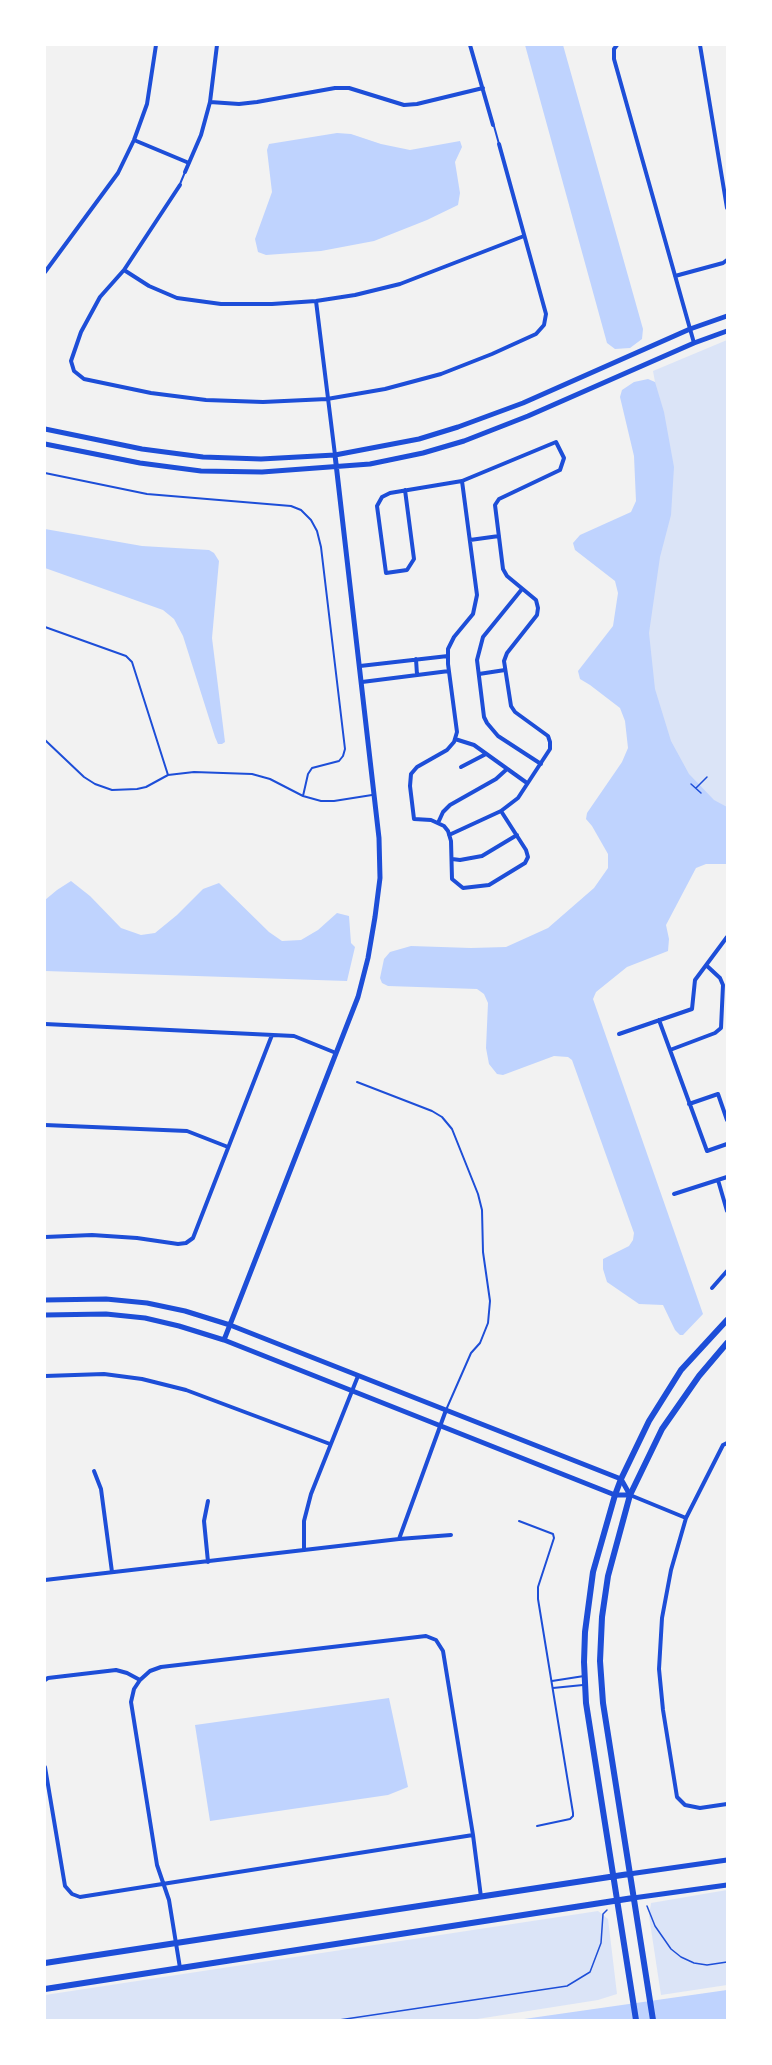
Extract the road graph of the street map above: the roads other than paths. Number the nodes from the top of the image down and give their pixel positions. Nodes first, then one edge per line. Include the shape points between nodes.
1 (156, 45) edge
2 (217, 45) edge
3 (470, 45) edge
4 (700, 45) edge
5 (616, 47) edge
6 (483, 88) junction
7 (210, 102) junction
8 (494, 125) joint
9 (134, 140) junction
10 (499, 144) joint
11 (189, 163) junction
12 (185, 172) joint
13 (180, 185) joint
14 (727, 208) edge
15 (524, 236) junction
16 (727, 260) edge
17 (124, 270) junction
18 (45, 272) edge
19 (675, 276) junction
20 (316, 301) junction
21 (727, 318) edge
22 (690, 329) junction
23 (727, 331) edge
24 (694, 343) junction
25 (327, 399) junction
26 (45, 429) edge
27 (45, 444) edge
28 (335, 455) junction
29 (336, 467) junction
30 (45, 473) edge
31 (462, 481) junction
32 (405, 490) junction
33 (499, 536) junction
34 (470, 540) junction
35 (522, 589) junction
36 (45, 627) edge
37 (448, 656) junction
38 (416, 659) junction
39 (360, 666) junction
40 (505, 670) junction
41 (449, 671) junction
42 (479, 674) junction
43 (417, 675) junction
44 (362, 682) junction
45 (455, 739) junction
46 (45, 740) edge
47 (486, 754) junction
48 (541, 764) junction
49 (461, 767) dead end
50 (507, 769) junction
51 (168, 775) junction
52 (527, 783) junction
53 (375, 795) junction
54 (303, 796) junction
55 (501, 811) junction
56 (438, 823) junction
57 (449, 835) junction
58 (517, 835) junction
59 (452, 859) junction
60 (727, 937) edge
61 (706, 965) junction
62 (659, 1020) junction
63 (45, 1024) edge
64 (618, 1034) dead end
65 (272, 1035) junction
66 (670, 1050) junction
67 (336, 1053) junction
68 (357, 1082) dead end
69 (689, 1104) junction
70 (727, 1120) edge
71 (45, 1125) edge
72 (727, 1144) edge
73 (228, 1148) junction
74 (727, 1177) edge
75 (718, 1180) junction
76 (674, 1194) dead end
77 (727, 1211) edge
78 (45, 1237) edge
79 (727, 1271) edge
80 (712, 1288) dead end
81 (45, 1300) edge
82 (45, 1315) edge
83 (727, 1320) edge
84 (230, 1325) junction
85 (224, 1340) junction
86 (727, 1343) edge
87 (45, 1376) edge
88 (358, 1376) junction
89 (352, 1390) junction
90 (446, 1410) junction
91 (440, 1425) junction
92 (727, 1443) edge
93 (330, 1444) junction
94 (93, 1471) dead end
95 (621, 1479) junction
96 (615, 1495) junction
97 (630, 1495) junction
98 (207, 1501) dead end
99 (686, 1518) junction
100 (519, 1521) dead end
101 (451, 1535) dead end
102 (399, 1539) junction
103 (304, 1550) junction
104 (208, 1562) junction
105 (112, 1572) junction
106 (45, 1580) edge
107 (585, 1676) junction
108 (45, 1680) edge
109 (140, 1680) junction
110 (552, 1681) junction
111 (585, 1685) junction
112 (553, 1688) junction
113 (45, 1767) edge
114 (727, 1804) edge
115 (537, 1826) dead end
116 (473, 1835) junction
117 (727, 1860) edge
118 (630, 1874) junction
119 (613, 1876) junction
120 (163, 1883) junction
121 (727, 1885) edge
122 (481, 1898) junction
123 (633, 1898) junction
124 (617, 1900) junction
125 (177, 1944) junction
126 (45, 1963) edge
127 (180, 1969) junction
128 (45, 1989) edge
129 (636, 2020) edge
130 (653, 2020) edge

1 - 9 street via 147,104
2 - 7 street
3 - 6 street
4 - 14 street
5 - 19 street via 614,59
6 - 7 street via 404,105 349,88 239,104
6 - 8 street
7 - 11 street
8 - 10 lane
9 - 11 street
9 - 18 street via 118,173
10 - 15 street
11 - 12 street
12 - 13 lane
13 - 17 street
15 - 20 street via 400,284
15 - 25 street via 546,314 544,325 536,334 441,374
16 - 19 street
17 - 20 street via 177,298 221,304
17 - 25 street via 100,297 81,332 71,360 74,371 84,379 206,400
19 - 22 street
20 - 25 street
21 - 22 street
22 - 24 street
22 - 28 street via 523,403 458,427
23 - 24 street
24 - 29 street via 464,441 370,464
25 - 28 street
26 - 28 street via 203,457
27 - 29 street via 201,471
28 - 29 street
29 - 39 street
30 - 54 lane via 147,494 291,506 310,520 321,547 345,749 339,761 312,768
31 - 32 street
31 - 33 street via 556,442 564,458 560,470 499,499 495,505
31 - 34 street
32 - 32 street via 414,559 407,570 387,573 377,506 382,497
33 - 34 street
33 - 35 street via 503,569
34 - 37 street via 476,605 454,636
35 - 40 street via 536,600 537,615 507,653
35 - 42 street via 483,637 477,660
36 - 51 lane via 126,656 132,662
37 - 38 street
37 - 41 street
38 - 39 street
38 - 43 street
39 - 44 street
40 - 42 street
40 - 48 street via 511,706 548,736 550,749
41 - 43 street
41 - 45 street
42 - 48 street via 484,717 491,729
43 - 44 street
44 - 53 street
45 - 47 street
45 - 56 street via 447,750 411,774 414,819
46 - 51 lane via 84,777 112,789 146,787
47 - 49 street
47 - 50 street
48 - 52 street
50 - 52 street
50 - 56 street via 450,805
51 - 54 lane via 252,774
52 - 55 street via 518,798
53 - 54 lane via 334,801
53 - 67 street via 380,858 375,917 358,997
55 - 57 street
55 - 58 street
56 - 57 street
57 - 59 street
58 - 59 street via 482,856
58 - 59 street via 526,849 525,863 489,885 463,888 452,879
60 - 61 street
61 - 62 street via 694,980 692,1009
61 - 66 street via 723,986 721,1028
62 - 64 street
62 - 66 street
63 - 65 street
65 - 67 street via 294,1036
65 - 73 street
66 - 69 street
67 - 84 street
68 - 90 lane via 442,1117 452,1129 478,1194 490,1301 488,1323
69 - 70 street via 718,1094
69 - 72 street via 706,1151
71 - 73 street via 187,1131
73 - 78 street via 193,1238 186,1243 92,1235
74 - 75 street
75 - 76 street
75 - 77 street
79 - 80 street
81 - 84 street via 147,1303
82 - 85 street via 145,1318
83 - 95 main road via 681,1370 649,1420
84 - 85 street
84 - 88 street
85 - 89 street
86 - 97 main road via 662,1429
87 - 93 street via 104,1374 142,1378 186,1390
88 - 89 street
88 - 90 street
89 - 91 street
89 - 93 street
90 - 91 street
90 - 95 street
91 - 96 street
91 - 102 street
92 - 99 street
93 - 103 street via 304,1521
94 - 105 street via 102,1489
95 - 96 main road
95 - 97 street
96 - 97 street
96 - 107 main road via 594,1572 585,1632
97 - 99 street
97 - 118 main road via 608,1576 600,1661
98 - 104 street via 204,1521
99 - 114 street via 662,1618 659,1669 663,1710 677,1797 685,1805 700,1808
100 - 110 lane via 553,1534 538,1587
101 - 102 street
102 - 103 street
103 - 104 street
104 - 105 street
105 - 106 street
107 - 110 lane
107 - 111 main road
108 - 109 street via 116,1670
109 - 116 street via 161,1667 426,1636 436,1640 443,1651
109 - 120 street via 132,1702
110 - 112 lane
111 - 112 lane
111 - 119 main road
112 - 115 lane via 573,1816
113 - 120 street via 65,1886 72,1894 80,1897
116 - 120 street
116 - 122 street
117 - 118 street
118 - 119 main road
118 - 123 main road
119 - 122 main road
119 - 124 main road
120 - 125 street
121 - 123 street
122 - 125 main road
123 - 124 main road
123 - 130 main road
124 - 127 main road
124 - 129 main road
125 - 126 main road
125 - 127 street
127 - 128 main road

